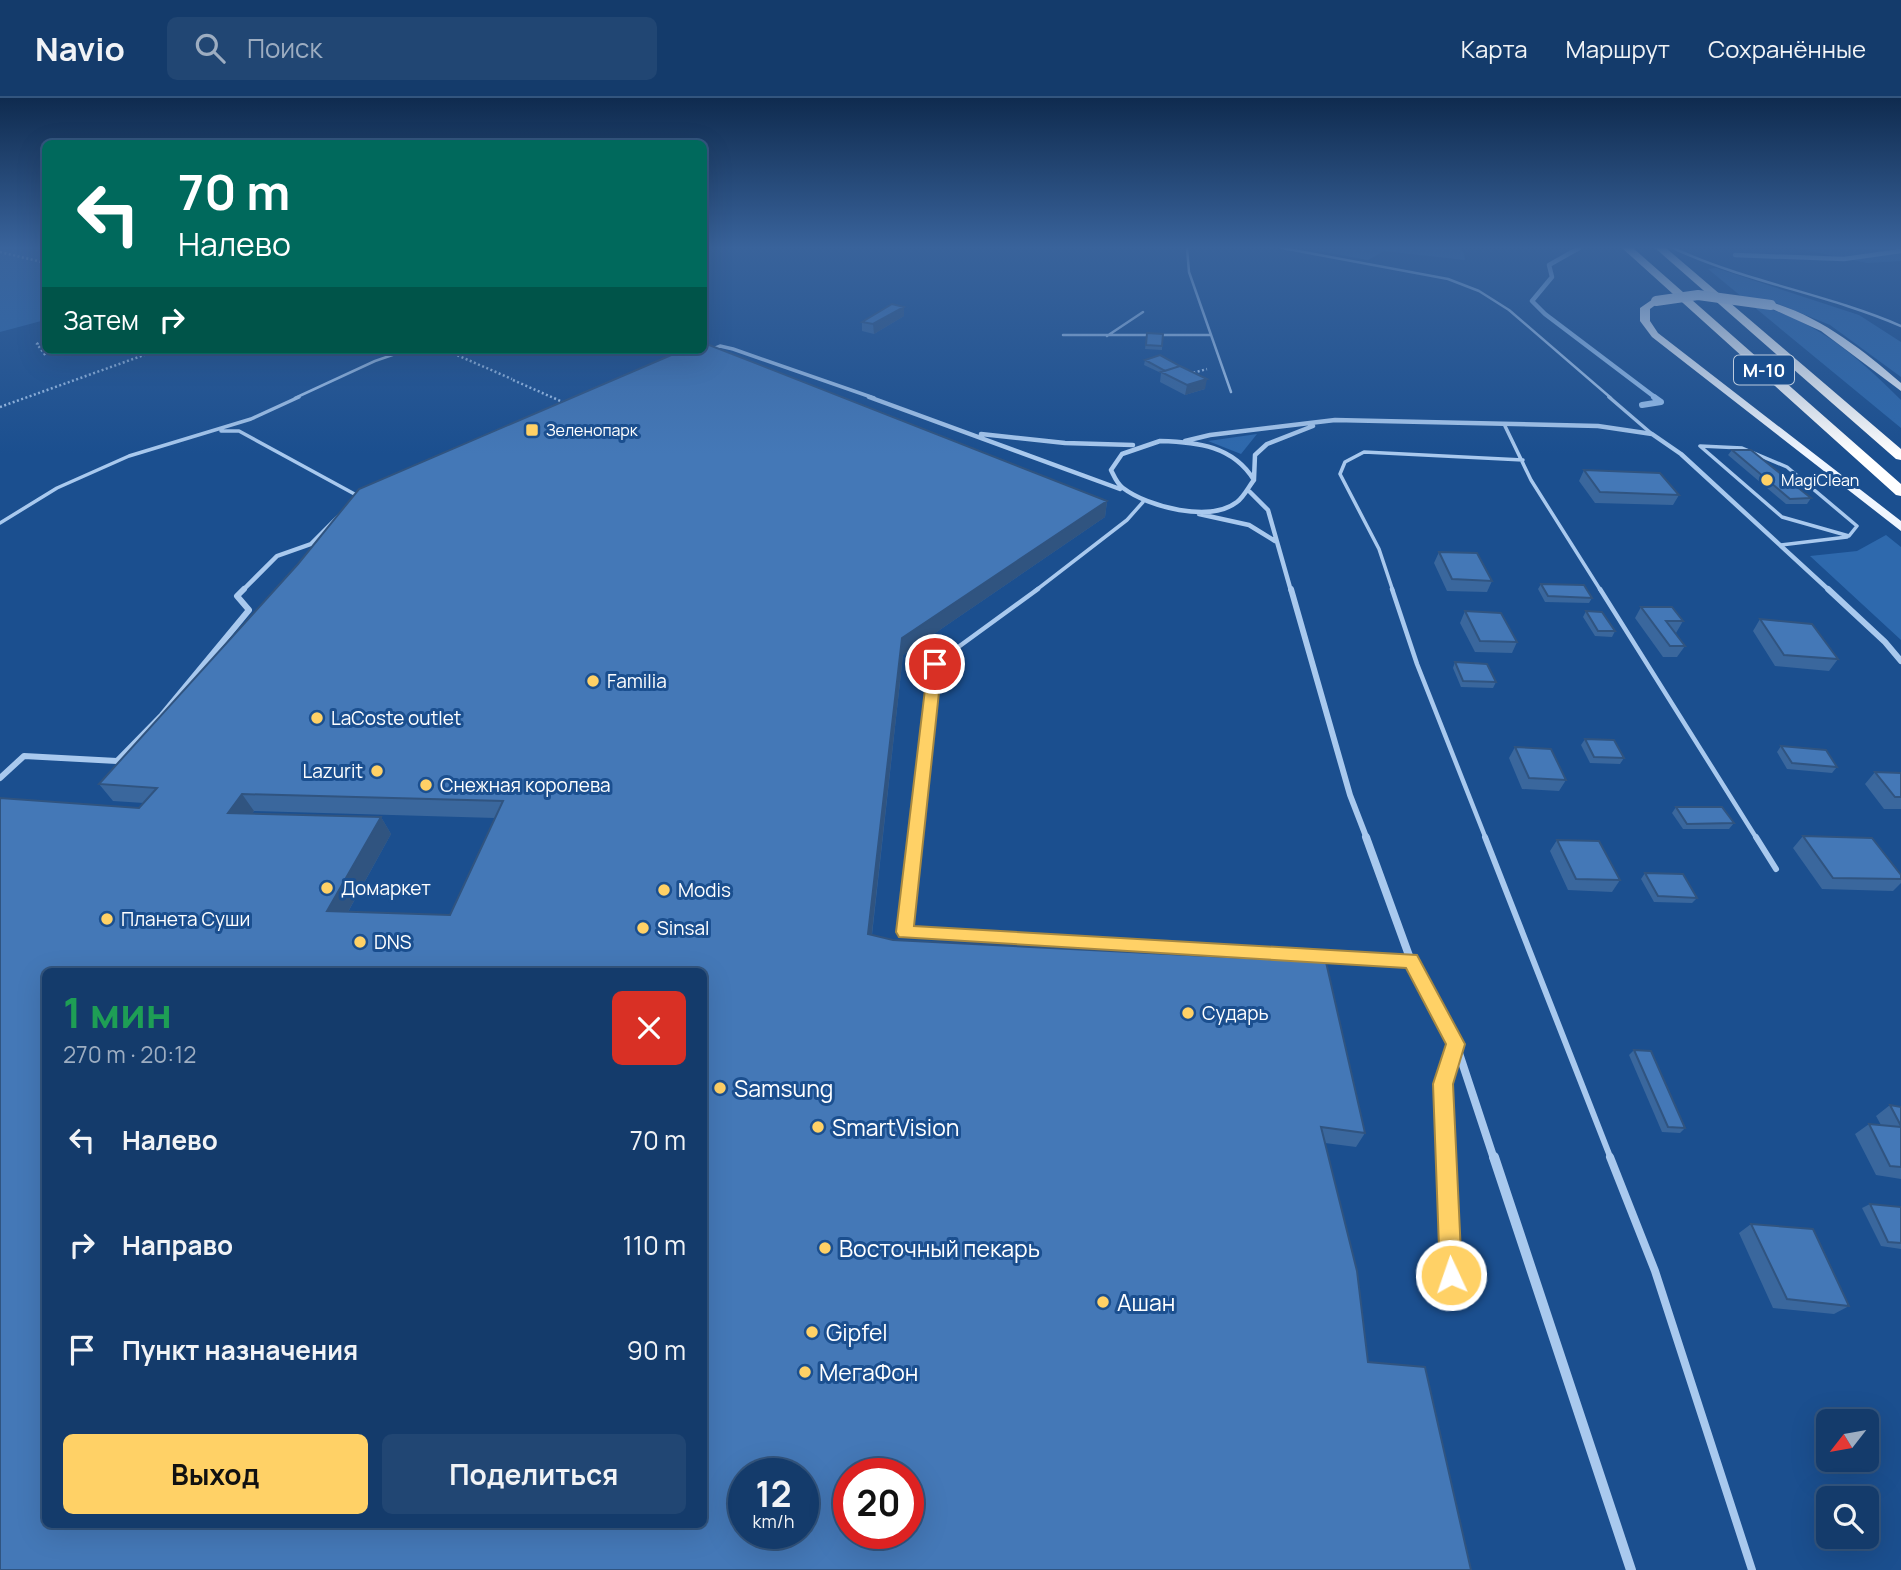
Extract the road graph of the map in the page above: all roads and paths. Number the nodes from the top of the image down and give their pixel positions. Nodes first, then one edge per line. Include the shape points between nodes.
1 (1136, 317) edge
2 (1204, 317) edge
3 (1517, 317) edge
4 (1645, 317) edge
5 (1704, 317) edge
6 (1740, 317) edge
7 (1799, 317) edge
8 (1882, 317) edge
9 (1901, 326) edge
10 (1063, 335) dead end
11 (1211, 335) junction
12 (1107, 336) junction
13 (707, 351) edge
14 (147, 354) edge
15 (395, 354) edge
16 (454, 354) edge
17 (1207, 365) dead end
18 (1188, 374) edge
19 (1901, 387) edge
20 (1231, 392) dead end
21 (565, 403) edge
22 (0, 407) edge
23 (1335, 420) junction
24 (1505, 426) junction
25 (215, 431) junction
26 (976, 434) junction
27 (1652, 435) junction
28 (1185, 442) junction
29 (1137, 446) junction
30 (1901, 456) edge
31 (1523, 460) junction
32 (1254, 480) junction
33 (1120, 489) junction
34 (1250, 492) junction
35 (1901, 492) edge
36 (373, 496) edge
37 (363, 499) junction
38 (1143, 502) junction
39 (355, 505) edge
40 (1180, 510) junction
41 (346, 511) edge
42 (0, 523) edge
43 (1901, 527) edge
44 (1849, 536) junction
45 (1276, 542) junction
46 (1781, 545) junction
47 (1901, 661) edge
48 (0, 778) edge
49 (1776, 869) dead end
50 (1411, 961) junction
51 (1456, 1044) junction
52 (1451, 1275) dead end
53 (1631, 1570) edge
54 (1752, 1570) edge

1 - 12 lane
2 - 11 lane
3 - 27 lane
4 - 43 main road, М-10, bridge via 1655,335
5 - 35 highway, М-10
6 - 30 highway, М-10
7 - 19 main road, М-10, bridge via 1854,347
8 - 9 lane
10 - 12 lane
11 - 12 lane
11 - 20 lane
13 - 26 street via 720,346 733,349
14 - 22 path
15 - 25 lane
16 - 21 path
17 - 18 path via 1208,369
23 - 24 street
23 - 28 street
23 - 32 street via 1296,430 1268,444 1255,456
24 - 27 street via 1598,426
24 - 31 lane
25 - 37 lane via 239,432
25 - 42 lane via 129,456 57,488
26 - 29 street
26 - 33 street
27 - 46 street via 1681,454
28 - 29 street
28 - 32 street via 1232,455 1248,467
29 - 33 street via 1121,453 1112,464 1111,476
31 - 49 lane via 1531,480
31 - 54 lane via 1364,452 1345,462 1340,474 1379,549 1417,664 1655,1271
32 - 34 street
33 - 38 street
34 - 40 street via 1222,507
34 - 45 street via 1268,510
36 - 37 street
37 - 39 street
38 - 40 street
38 - 50 lane via 1065,569 935,664 905,932
40 - 45 street via 1260,528
41 - 48 street via 311,544 277,556 237,596 249,610 162,715 117,761 24,757
44 - 44 lane via 1857,526 1787,467 1742,448 1700,446 1782,517
44 - 46 lane
45 - 50 street via 1350,795
46 - 47 street
50 - 51 street
51 - 52 lane via 1443,1084
51 - 53 street

